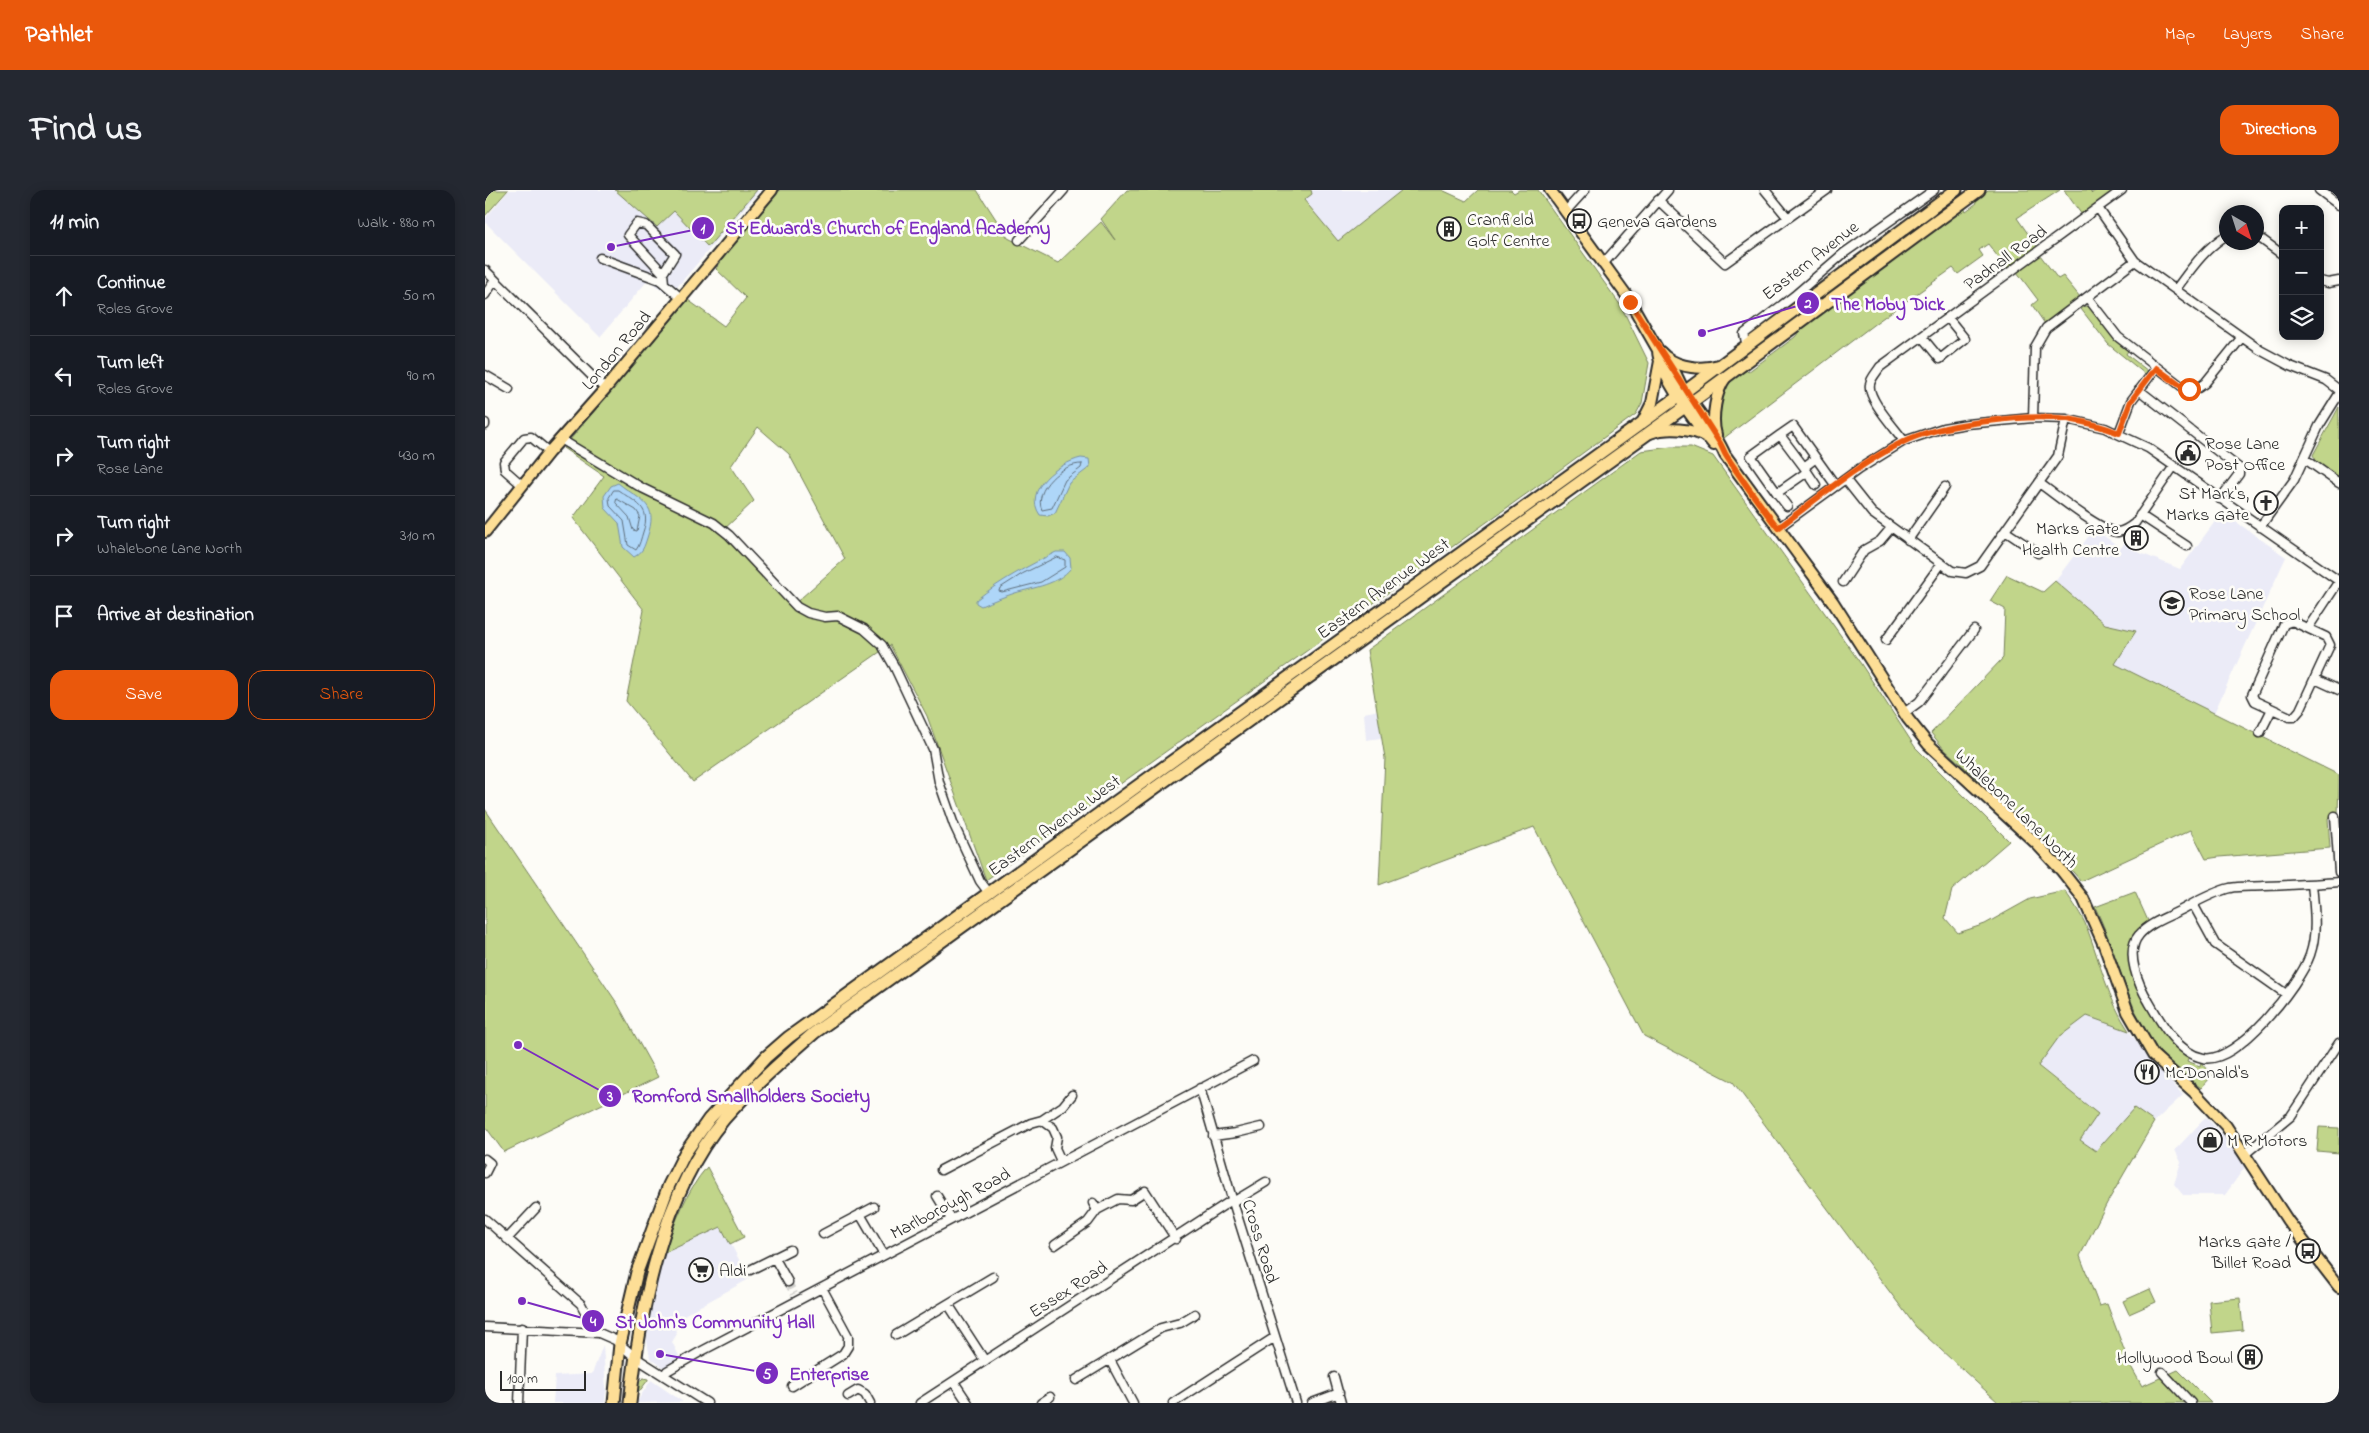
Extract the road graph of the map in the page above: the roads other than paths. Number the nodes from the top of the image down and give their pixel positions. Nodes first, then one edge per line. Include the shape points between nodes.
1 (772, 190) edge
2 (1064, 190) edge
3 (1550, 190) edge
4 (1585, 190) edge
5 (1668, 190) edge
6 (1765, 190) edge
7 (1827, 190) edge
8 (1934, 190) edge
9 (1956, 190) edge
10 (1979, 190) edge
11 (2122, 190) edge
12 (2319, 190) edge
13 (1658, 200) junction
14 (2339, 205) edge
15 (2098, 208) junction
16 (1565, 212) junction
17 (1788, 218) junction
18 (2219, 239) edge
19 (1019, 240) dead end
20 (2264, 241) edge
21 (2279, 252) edge
22 (601, 258) dead end
23 (2135, 261) junction
24 (1603, 264) junction
25 (485, 270) edge
26 (663, 272) junction
27 (495, 280) junction
28 (1857, 280) junction
29 (2339, 281) edge
30 (2324, 282) edge
31 (664, 283) junction
32 (2176, 289) junction
33 (485, 295) edge
34 (2087, 297) junction
35 (681, 298) junction
36 (1948, 318) junction
37 (1922, 336) junction
38 (2242, 337) junction
39 (1747, 346) junction
40 (1661, 356) junction
41 (1726, 362) junction
42 (2156, 368) junction
43 (1729, 374) junction
44 (485, 375) edge
45 (509, 389) dead end
46 (605, 389) junction
47 (2139, 390) junction
48 (2339, 390) edge
49 (2339, 394) edge
50 (1685, 399) junction
51 (2033, 418) junction
52 (2066, 419) junction
53 (1641, 424) junction
54 (2119, 433) junction
55 (1780, 435) junction
56 (1641, 438) junction
57 (560, 439) junction
58 (1715, 441) junction
59 (1904, 441) junction
60 (549, 452) junction
61 (1751, 456) junction
62 (1816, 458) junction
63 (2305, 459) junction
64 (1744, 461) dead end
65 (2174, 466) junction
66 (1805, 469) junction
67 (1568, 476) junction
68 (1845, 479) junction
69 (2039, 483) junction
70 (2339, 483) edge
71 (522, 485) junction
72 (1816, 485) dead end
73 (1836, 486) junction
74 (1945, 487) dead end
75 (1777, 492) junction
76 (2220, 499) junction
77 (1787, 506) dead end
78 (2141, 514) junction
79 (2260, 527) junction
80 (1778, 528) junction
81 (1891, 528) junction
82 (2005, 531) junction
83 (485, 532) edge
84 (1908, 540) junction
85 (2187, 546) dead end
86 (2038, 553) dead end
87 (1941, 564) junction
88 (2339, 581) edge
89 (1843, 582) dead end
90 (2308, 628) junction
91 (1974, 630) dead end
92 (1886, 640) dead end
93 (2315, 679) junction
94 (2339, 690) edge
95 (2272, 709) junction
96 (1904, 713) junction
97 (2261, 733) dead end
98 (2335, 816) dead end
99 (2339, 872) edge
100 (2339, 882) edge
101 (2312, 884) junction
102 (987, 890) junction
103 (2193, 904) junction
104 (2286, 994) junction
105 (2339, 1043) edge
106 (1253, 1061) dead end
107 (1200, 1088) junction
108 (1072, 1094) dead end
109 (1042, 1120) junction
110 (1261, 1127) dead end
111 (1213, 1136) junction
112 (2245, 1154) junction
113 (485, 1159) edge
114 (1061, 1161) junction
115 (941, 1170) dead end
116 (485, 1172) edge
117 (1266, 1182) dead end
118 (937, 1196) dead end
119 (1233, 1201) junction
120 (874, 1207) dead end
121 (536, 1208) dead end
122 (861, 1214) junction
123 (485, 1219) edge
124 (951, 1219) junction
125 (823, 1234) dead end
126 (1175, 1238) junction
127 (507, 1239) junction
128 (1055, 1245) dead end
129 (790, 1250) dead end
130 (884, 1255) junction
131 (774, 1257) junction
132 (750, 1270) dead end
133 (993, 1277) dead end
134 (788, 1282) tunnel mouth
135 (822, 1288) junction
136 (2339, 1288) edge
137 (948, 1304) junction
138 (1195, 1314) dead end
139 (485, 1327) edge
140 (522, 1328) junction
141 (596, 1332) junction
142 (896, 1335) dead end
143 (1275, 1337) junction
144 (621, 1344) junction
145 (636, 1358) junction
146 (1109, 1360) junction
147 (985, 1361) junction
148 (2162, 1372) dead end
149 (664, 1376) junction
150 (1333, 1377) dead end
151 (1076, 1380) dead end
152 (953, 1382) junction
153 (792, 1386) dead end
154 (1339, 1393) junction
155 (848, 1396) dead end
156 (1050, 1397) dead end
157 (519, 1403) edge
158 (614, 1403) edge
159 (619, 1403) edge
160 (629, 1403) edge
161 (707, 1403) edge
162 (870, 1403) edge
163 (920, 1403) edge
164 (968, 1403) edge
165 (1041, 1403) edge
166 (1133, 1403) edge
167 (1173, 1403) edge
168 (1296, 1403) edge
169 (1311, 1403) edge
170 (1341, 1403) edge
171 (2191, 1403) edge

1 - 35 main road, London Road
2 - 19 street
3 - 16 main road, Whalebone Lane North
4 - 16 street
5 - 13 street
6 - 17 street
7 - 17 street
8 - 39 street, Eastern Avenue via 1844,253 1744,334
9 - 39 highway, Eastern Avenue
10 - 28 highway
11 - 15 street, Padnall Road
12 - 14 street
13 - 17 street via 1725,263
13 - 24 street
15 - 23 street
15 - 36 street, Padnall Road
16 - 24 main road, Whalebone Lane North
18 - 32 street via 2196,262
20 - 21 street
22 - 31 street
23 - 32 street
23 - 34 street
24 - 40 main road, Whalebone Lane North via 1630,302
25 - 27 street
26 - 26 street via 628,235 637,223 646,225 675,254
26 - 31 street
27 - 33 street
27 - 46 street
28 - 43 highway
28 - 50 highway via 1829,295
29 - 30 street
31 - 35 street
32 - 38 street
34 - 42 street via 2118,337
34 - 51 street via 2046,328 2035,347
35 - 46 main road, London Road
36 - 37 street, Padnall Road
36 - 37 street via 1965,339 1940,359
37 - 59 street, Padnall Road via 1880,367 1870,384 1869,390 1876,404
38 - 42 street via 2198,388 2182,387
38 - 48 street via 2275,358 2326,380
39 - 41 highway, Eastern Avenue
40 - 41 main road via 1677,364 1708,368
40 - 50 main road, Whalebone Lane North
40 - 53 main road via 1652,403
41 - 50 highway, Eastern Avenue via 1696,384
42 - 47 street
43 - 50 highway
43 - 58 main road via 1723,380 1718,396
44 - 45 street
46 - 57 main road, London Road
47 - 54 street
47 - 76 street via 2239,468 2239,474
49 - 63 street via 2319,426
50 - 53 highway, Eastern Avenue West
50 - 56 highway, Eastern Avenue West via 1674,415
50 - 58 main road, Whalebone Lane North
50 - 67 highway via 1613,450
51 - 52 street
51 - 59 street via 1943,428
52 - 54 street
52 - 69 street via 2058,456
53 - 67 highway, Eastern Avenue West
54 - 65 street
55 - 61 street
55 - 62 street via 1793,426
55 - 66 street
56 - 58 main road via 1657,431 1675,430
56 - 145 highway, Eastern Avenue West via 814,1033 777,1064 724,1120 699,1155 680,1190 653,1271
57 - 60 main road, London Road
57 - 102 street via 642,488 714,524 729,535 797,607 825,617 838,616 864,629 882,645 933,749 939,782 954,826
58 - 80 main road, Whalebone Lane North
59 - 68 street
60 - 71 main road, London Road
60 - 71 street via 531,437 524,438 503,462 505,470
61 - 64 street
61 - 75 street
62 - 66 street
62 - 73 street
63 - 70 street
63 - 79 street
65 - 76 street
65 - 78 street
66 - 72 street
66 - 75 street
67 - 102 highway, Eastern Avenue West
68 - 73 street
68 - 81 street via 1865,507
69 - 78 street via 2104,529 2119,532 2128,529
69 - 82 street
71 - 83 main road, London Road
73 - 80 street
74 - 84 street
75 - 77 street
76 - 79 street
78 - 85 street
79 - 88 street
80 - 96 main road, Whalebone Lane North via 1833,602
81 - 84 street
81 - 89 street via 1880,541 1864,550
82 - 86 street
82 - 87 street via 1980,566 1970,572 1952,571
84 - 87 street
87 - 92 street
88 - 90 street
90 - 93 street via 2330,641
90 - 95 street via 2293,621 2285,622 2252,690 2255,701
91 - 96 street via 1919,702
93 - 94 street
93 - 95 street via 2294,717
95 - 97 street
96 - 112 main road, Whalebone Lane North via 1928,744 2037,844 2083,898 2128,1012 2153,1055 2219,1119
98 - 99 street
100 - 101 street
101 - 103 street via 2230,888
101 - 104 street via 2315,925 2312,948 2305,966
102 - 144 highway, Eastern Avenue West via 789,1037 766,1057 709,1120 685,1153 669,1185 637,1272
103 - 104 street via 2215,944
103 - 104 street via 2139,935 2133,954 2147,999 2181,1045 2196,1056 2218,1057 2251,1034
105 - 112 street via 2291,1116
106 - 107 street, Marlborough Road
107 - 111 street, Cross Road
107 - 114 street, Marlborough Road
108 - 109 street via 1063,1106
109 - 114 street via 1053,1128 1057,1137 1055,1148
109 - 115 street
110 - 111 street
111 - 119 street, Cross Road
112 - 136 main road, Whalebone Lane North via 2288,1220
113 - 116 street via 490,1163
114 - 124 street, Marlborough Road
117 - 119 street, Essex Road
118 - 124 street
119 - 126 street, Essex Road
119 - 143 street, Cross Road
120 - 122 street
121 - 127 street
122 - 125 street
122 - 130 street
123 - 127 street
124 - 130 street, Marlborough Road
126 - 128 street via 1145,1191 1131,1200 1118,1199 1095,1206 1088,1222
126 - 147 street, Essex Road
127 - 141 street via 581,1304
129 - 131 street
130 - 135 street, Marlborough Road
131 - 132 street
131 - 134 street
133 - 137 street
135 - 149 street, Marlborough Road via 796,1297 667,1371
135 - 153 street via 849,1336 848,1346 843,1354
137 - 142 street
137 - 147 street
138 - 146 street via 1180,1323 1171,1324
139 - 140 street
140 - 141 street
140 - 157 street
141 - 144 street
143 - 167 street
143 - 168 street, Cross Road
144 - 145 street
144 - 158 highway, Eastern Avenue West
145 - 149 street
145 - 159 highway via 626,1362
145 - 160 highway, Eastern Avenue West
146 - 151 street
146 - 166 street
147 - 152 street, Essex Road
148 - 171 street
149 - 161 street
150 - 154 street
152 - 163 street, Essex Road
152 - 164 street
154 - 169 street
154 - 170 street
155 - 162 street via 858,1390
156 - 165 street

